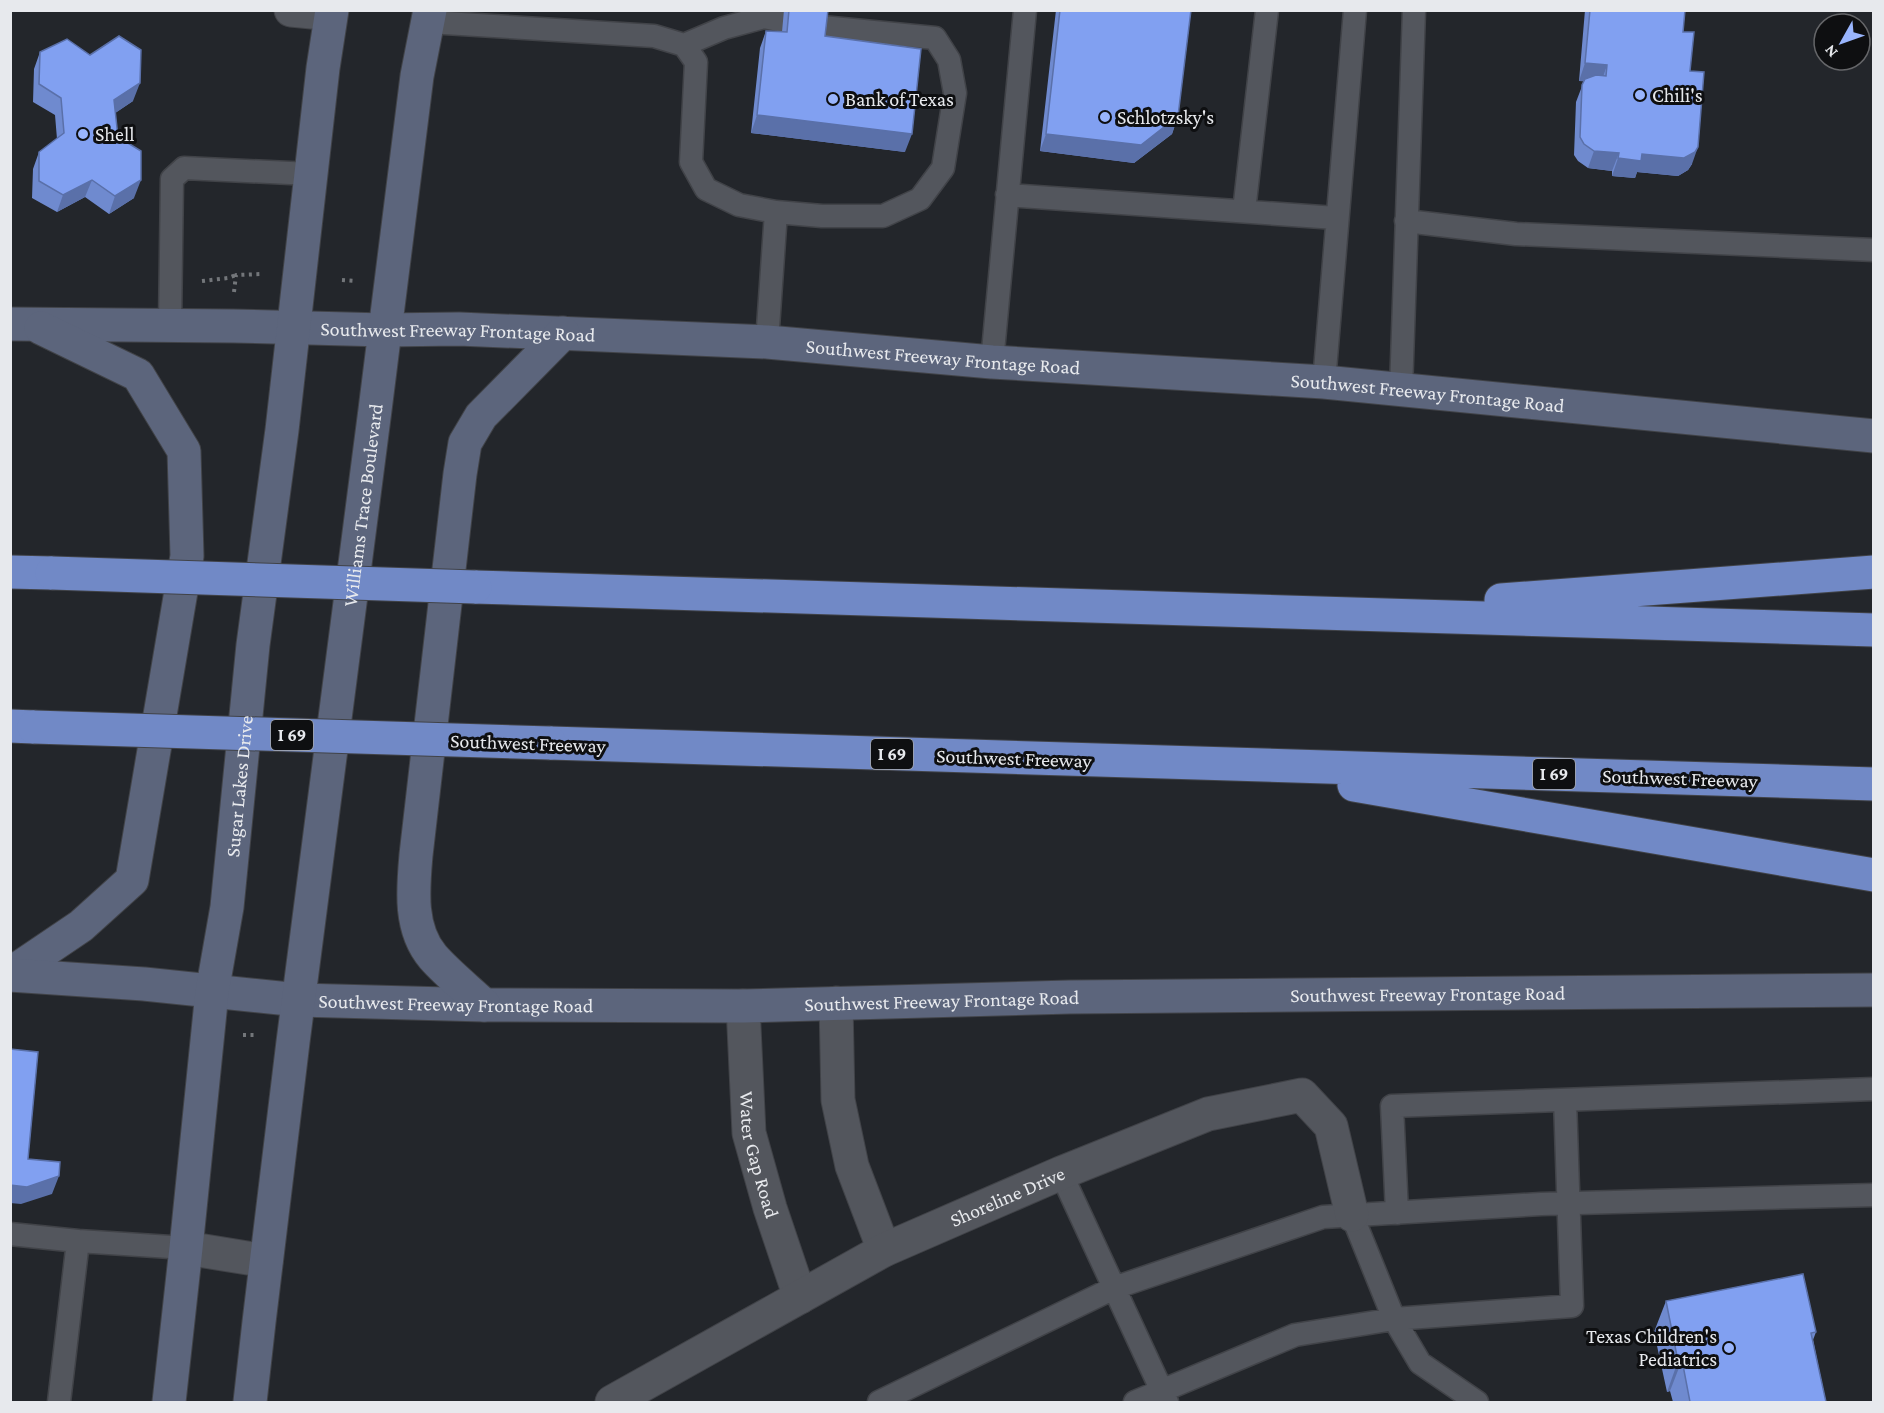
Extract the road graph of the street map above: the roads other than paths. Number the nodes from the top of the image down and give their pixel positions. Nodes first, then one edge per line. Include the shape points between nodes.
1 (291, 10) edge
2 (316, 10) edge
3 (332, 10) edge
4 (1025, 10) edge
5 (1267, 10) edge
6 (1355, 10) edge
7 (1414, 10) edge
8 (429, 16) edge
9 (589, 21) edge
10 (783, 21) dead end
11 (822, 27) edge
12 (684, 45) junction
13 (310, 174) junction
14 (1007, 195) junction
15 (1244, 211) junction
16 (776, 212) junction
17 (1336, 218) junction
18 (1406, 221) junction
19 (1874, 250) edge
20 (21, 323) edge
21 (170, 325) junction
22 (293, 327) junction
23 (384, 330) junction
24 (563, 333) junction
25 (767, 342) junction
26 (992, 362) junction
27 (1324, 382) junction
28 (1401, 390) junction
29 (1874, 436) edge
30 (10, 572) edge
31 (1874, 572) edge
32 (1328, 613) junction
33 (1874, 630) edge
34 (22, 726) edge
35 (1234, 764) junction
36 (1874, 784) edge
37 (1874, 874) edge
38 (10, 974) edge
39 (1874, 990) edge
40 (212, 992) junction
41 (299, 1000) junction
42 (836, 1003) junction
43 (484, 1005) junction
44 (743, 1006) junction
45 (1874, 1089) edge
46 (1565, 1100) junction
47 (1061, 1173) junction
48 (1874, 1195) edge
49 (1569, 1203) junction
50 (1397, 1213) junction
51 (1352, 1215) junction
52 (10, 1234) edge
53 (78, 1241) junction
54 (186, 1248) junction
55 (884, 1250) junction
56 (266, 1261) junction
57 (1114, 1288) junction
58 (800, 1297) junction
59 (1394, 1319) junction
60 (918, 1394) edge
61 (1164, 1397) edge
62 (59, 1402) edge
63 (169, 1402) edge
64 (250, 1402) edge
65 (612, 1402) edge
66 (879, 1402) edge
67 (1135, 1402) edge
68 (1477, 1402) edge

1 - 2 street
3 - 13 main road
4 - 14 lane
5 - 15 lane
6 - 17 lane
7 - 18 lane
8 - 9 lane
8 - 23 main road, Williams Trace Boulevard via 417,76
9 - 12 lane
10 - 12 lane via 764,17
11 - 16 lane via 935,38 949,60 955,93 943,168 920,199 883,216
12 - 16 lane via 696,62 691,162 706,189 739,205
13 - 21 lane via 184,168 172,179
13 - 22 main road
14 - 15 lane
14 - 26 lane
15 - 17 lane
16 - 25 lane
17 - 27 lane
18 - 19 lane via 1516,234
18 - 28 lane
20 - 21 main road, Southwest Freeway Frontage Road
20 - 38 main road via 138,375 184,451 187,556 132,880 81,926
21 - 22 main road, Southwest Freeway Frontage Road
22 - 23 main road, Southwest Freeway Frontage Road
22 - 40 main road, Sugar Lakes Drive via 253,645 227,907
23 - 24 main road, Southwest Freeway Frontage Road
23 - 41 main road, Williams Trace Boulevard
24 - 25 main road, Southwest Freeway Frontage Road
24 - 43 main road via 481,416 465,443 418,831 413,892 418,931 432,956
25 - 26 main road, Southwest Freeway Frontage Road
26 - 27 main road, Southwest Freeway Frontage Road
27 - 28 main road, Southwest Freeway Frontage Road
28 - 29 main road, Southwest Freeway Frontage Road
30 - 32 highway, bridge
31 - 32 highway
32 - 33 highway
34 - 35 highway, Southwest Freeway / I 69, bridge
35 - 36 highway, Southwest Freeway / I 69
35 - 37 highway
38 - 40 main road, Southwest Freeway Frontage Road
39 - 42 main road, Southwest Freeway Frontage Road via 1070,997
40 - 41 main road, Southwest Freeway Frontage Road
40 - 54 main road, Sugar Lakes Drive
41 - 43 main road, Southwest Freeway Frontage Road
41 - 56 main road
42 - 44 main road, Southwest Freeway Frontage Road
42 - 55 street via 838,1100 852,1166
43 - 44 main road, Southwest Freeway Frontage Road
44 - 58 street, Water Gap Road via 749,1132
45 - 46 lane
46 - 49 lane
46 - 50 lane via 1392,1106
47 - 51 street, Shoreline Drive via 1208,1114 1302,1095 1331,1126
47 - 55 street, Shoreline Drive
47 - 57 lane
48 - 49 lane
49 - 50 lane
49 - 59 lane via 1572,1306
50 - 51 lane
51 - 57 lane via 1323,1217
51 - 59 lane
52 - 53 lane
53 - 54 lane
53 - 62 lane
54 - 56 street
54 - 63 main road, Sugar Lakes Drive
55 - 58 street, Shoreline Drive
56 - 64 main road
57 - 60 lane
57 - 61 lane
58 - 65 street, Shoreline Drive
59 - 61 lane via 1295,1335
59 - 68 lane via 1420,1363
60 - 66 lane
61 - 67 lane

